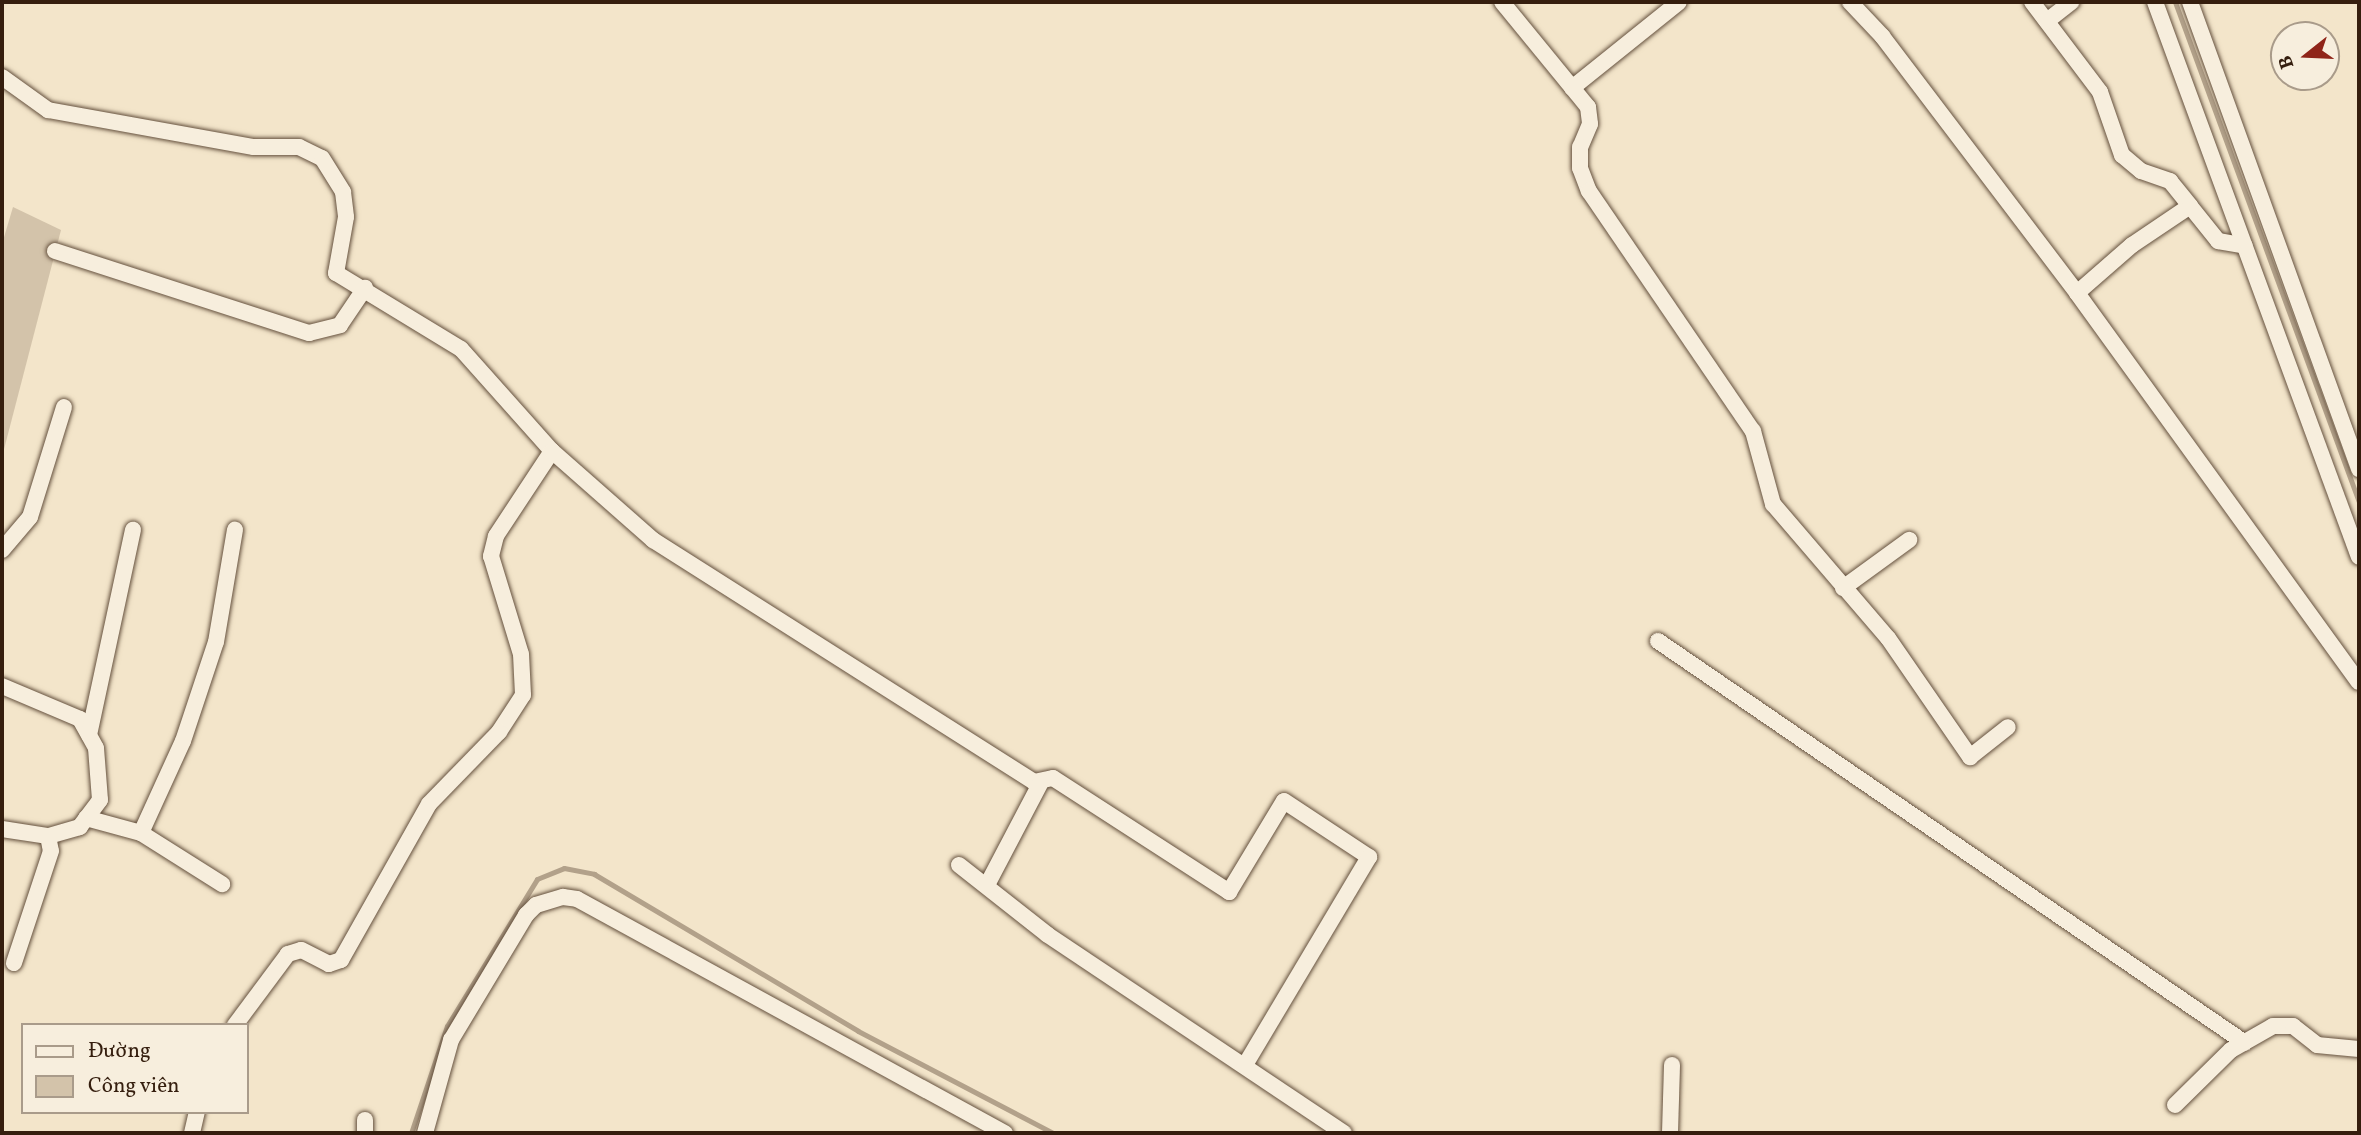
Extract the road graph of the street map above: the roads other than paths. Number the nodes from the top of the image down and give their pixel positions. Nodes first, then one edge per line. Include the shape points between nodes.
1 (1502, 2) edge
2 (1679, 2) edge
3 (1850, 2) edge
4 (2032, 2) edge
5 (2070, 2) edge
6 (2155, 2) edge
7 (2190, 2) edge
8 (2047, 21) junction
9 (2, 77) edge
10 (1572, 88) junction
11 (2190, 206) junction
12 (2245, 246) junction
13 (55, 251) dead end
14 (365, 288) junction
15 (2077, 293) junction
16 (64, 407) dead end
17 (552, 451) junction
18 (2359, 469) edge
19 (133, 530) dead end
20 (235, 530) dead end
21 (1909, 540) dead end
22 (2, 550) edge
23 (2359, 557) edge
24 (1843, 588) junction
25 (1658, 641) dead end
26 (2359, 682) edge
27 (2, 686) edge
28 (2008, 727) dead end
29 (89, 736) junction
30 (1040, 783) junction
31 (86, 818) junction
32 (2, 829) edge
33 (141, 833) junction
34 (48, 836) junction
35 (959, 865) dead end
36 (222, 884) dead end
37 (987, 885) junction
38 (14, 963) dead end
39 (236, 1023) edge
40 (2245, 1043) junction
41 (2359, 1049) edge
42 (1245, 1065) junction
43 (1672, 1065) dead end
44 (2175, 1105) dead end
45 (197, 1114) edge
46 (192, 1133) edge
47 (425, 1133) edge
48 (1005, 1133) edge
49 (1344, 1133) edge
50 (1670, 1133) edge

1 - 10 street
2 - 10 street
3 - 15 street via 1882,36
4 - 8 street
5 - 8 street
6 - 12 street
7 - 18 street
8 - 11 street via 2100,92 2122,155 2141,171 2170,181
9 - 14 street via 48,110 254,147 299,146 322,158 343,192 346,217 336,273
10 - 24 street via 1588,107 1590,124 1580,147 1580,168 1589,191 1753,430 1773,504
11 - 12 street via 2218,241
11 - 15 street via 2132,245
12 - 23 street
13 - 14 street via 309,333 340,326
14 - 17 street via 461,349
15 - 26 street
16 - 22 street via 30,517
17 - 30 street via 653,540
17 - 39 street via 496,537 491,556 521,654 523,695 499,732 429,804 341,960 329,964 301,950 288,954
19 - 29 street
20 - 33 street via 216,642 183,741
21 - 24 street
24 - 28 street via 1894,647 1970,757
25 - 40 street
27 - 29 street via 80,719
29 - 31 street via 96,748 100,800
30 - 37 street
30 - 42 street via 1053,778 1229,892 1284,802 1369,857
31 - 33 street
31 - 34 street via 80,827
32 - 34 street
33 - 36 street
34 - 38 street via 51,851
35 - 37 street
37 - 42 street via 1048,935
40 - 41 street via 2273,1026 2294,1026 2317,1045
40 - 44 street
42 - 49 street
43 - 50 street
45 - 46 street
47 - 48 street via 451,1040 526,915 536,905 563,897 577,899

